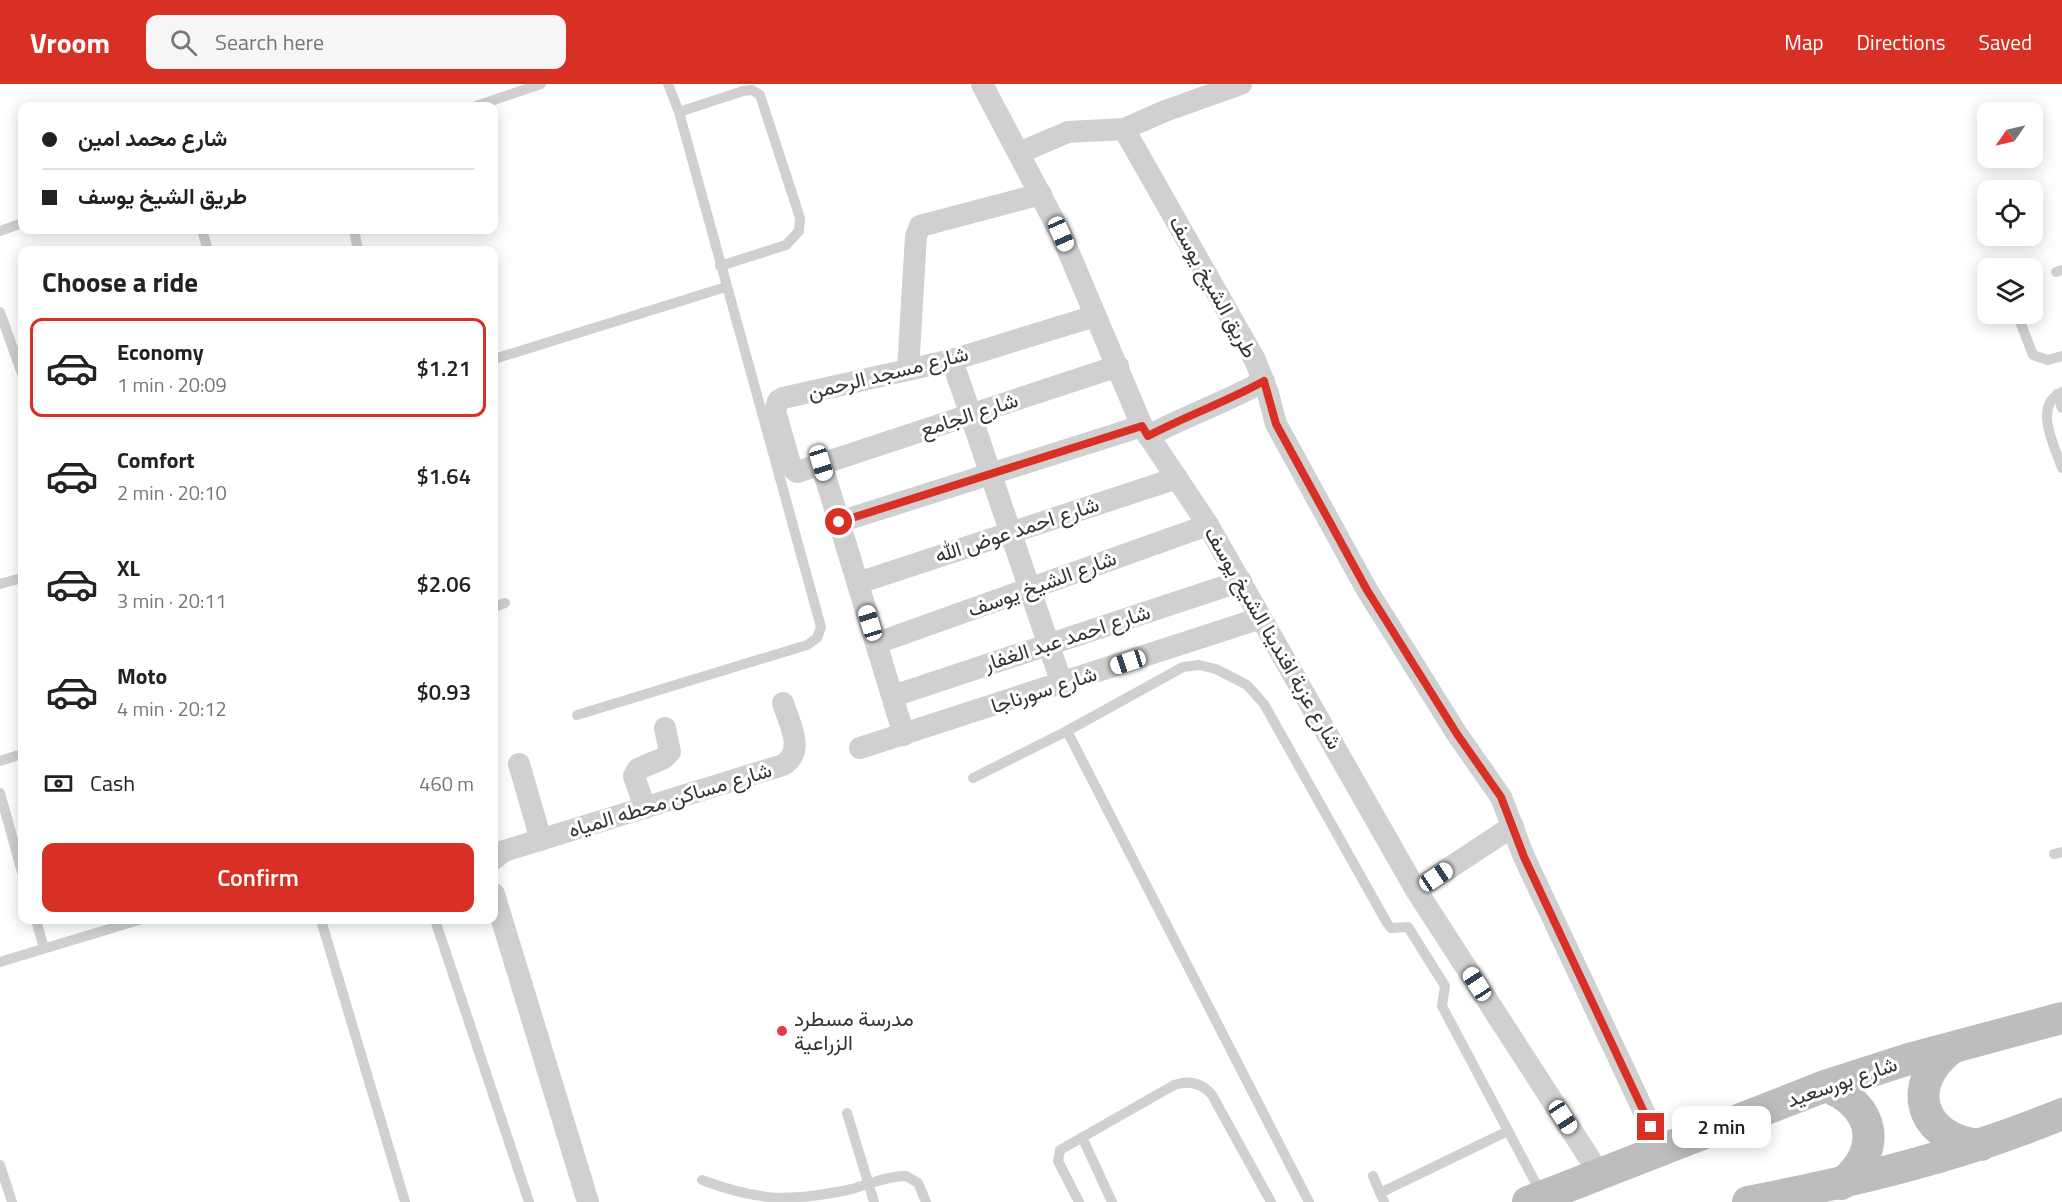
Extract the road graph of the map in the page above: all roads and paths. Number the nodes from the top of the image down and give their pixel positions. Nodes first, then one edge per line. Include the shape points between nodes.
1 (541, 84) edge
2 (668, 84) edge
3 (982, 84) edge
4 (1241, 84) edge
5 (488, 102) edge
6 (679, 112) junction
7 (1125, 129) junction
8 (1019, 153) junction
9 (1041, 194) junction
10 (18, 224) edge
11 (0, 231) edge
12 (720, 266) junction
13 (726, 287) junction
14 (0, 312) edge
15 (1095, 316) junction
16 (2021, 324) edge
17 (2062, 356) edge
18 (498, 358) edge
19 (952, 360) junction
20 (18, 363) edge
21 (1118, 366) junction
22 (908, 370) junction
23 (1264, 381) junction
24 (2060, 393) edge
25 (2062, 408) edge
26 (971, 414) junction
27 (1145, 431) junction
28 (821, 463) junction
29 (2062, 468) edge
30 (991, 474) junction
31 (1177, 478) junction
32 (839, 522) junction
33 (1208, 525) junction
34 (1011, 533) junction
35 (18, 579) edge
36 (1241, 580) junction
37 (858, 583) junction
38 (0, 584) edge
39 (1029, 588) junction
40 (1261, 618) junction
41 (877, 643) junction
42 (1048, 644) junction
43 (1062, 684) junction
44 (893, 696) junction
45 (783, 703) dead end
46 (577, 715) dead end
47 (665, 728) dead end
48 (1067, 731) junction
49 (904, 735) junction
50 (861, 748) dead end
51 (18, 755) edge
52 (0, 761) edge
53 (519, 764) dead end
54 (973, 778) dead end
55 (0, 793) edge
56 (645, 808) junction
57 (1513, 826) junction
58 (541, 840) junction
59 (498, 856) edge
60 (18, 858) edge
61 (1416, 890) junction
62 (498, 907) edge
63 (37, 924) edge
64 (125, 924) edge
65 (322, 924) edge
66 (436, 924) edge
67 (44, 948) junction
68 (0, 962) edge
69 (2062, 1018) edge
70 (1952, 1048) junction
71 (1825, 1086) junction
72 (847, 1113) dead end
73 (2062, 1114) edge
74 (1508, 1131) junction
75 (1082, 1137) junction
76 (1980, 1145) junction
77 (1661, 1148) junction
78 (0, 1165) edge
79 (1599, 1173) junction
80 (1372, 1176) dead end
81 (702, 1180) dead end
82 (869, 1184) junction
83 (1841, 1184) junction
84 (4, 1190) edge
85 (1382, 1198) edge
86 (1535, 1199) edge
87 (808, 1201) edge
88 (12, 1202) edge
89 (405, 1202) edge
90 (529, 1202) edge
91 (588, 1202) edge
92 (874, 1202) edge
93 (926, 1202) edge
94 (1079, 1202) edge
95 (1112, 1202) edge
96 (1270, 1202) edge
97 (1309, 1202) edge
98 (1748, 1202) edge

1 - 5 lane
2 - 6 lane
3 - 8 street, شارع عزبة افندينا الشيخ يوسف
4 - 7 street
6 - 12 lane
6 - 12 lane via 743,91 760,94 800,218 796,237 786,245
7 - 8 street via 1068,132
7 - 23 street, طريق الشيخ يوسف
8 - 9 street, شارع عزبة افندينا الشيخ يوسف
9 - 15 street, شارع عزبة افندينا الشيخ يوسف
9 - 22 street via 920,226 916,236
10 - 11 lane
12 - 13 lane
13 - 18 lane
13 - 46 lane via 821,622 820,633 807,645
14 - 20 lane
15 - 19 street, شارع مسجد الرحمن
15 - 21 street, شارع عزبة افندينا الشيخ يوسف
16 - 17 lane via 2033,355 2048,360
19 - 22 street, شارع مسجد الرحمن
19 - 26 street
21 - 26 street, شارع الجامع
21 - 27 street, شارع عزبة افندينا الشيخ يوسف
22 - 28 street, شارع مسجد الرحمن via 778,401 775,411 793,471
23 - 27 street via 1226,402
23 - 57 street, طريق الشيخ يوسف via 1276,424 1367,590 1501,797
24 - 25 lane
24 - 29 lane via 2049,404 2046,415
26 - 28 street, شارع الجامع
26 - 30 street
27 - 30 street
27 - 31 street, شارع عزبة افندينا الشيخ يوسف
28 - 32 street
30 - 32 street
30 - 34 street
31 - 33 street, شارع عزبة افندينا الشيخ يوسف
31 - 34 street, شارع احمد عوض الله
32 - 37 street
33 - 36 street, شارع عزبة افندينا الشيخ يوسف
33 - 39 street, شارع الشيخ يوسف
34 - 37 street, شارع احمد عوض الله
34 - 39 street
35 - 38 lane
36 - 40 street, شارع عزبة افندينا الشيخ يوسف
36 - 42 street, شارع احمد عبد الغفار
37 - 41 street
39 - 41 street, شارع الشيخ يوسف
39 - 42 street
40 - 43 street, شارع سورناجا
40 - 61 street, شارع عزبة افندينا الشيخ يوسف
41 - 44 street
42 - 43 street
42 - 44 street, شارع احمد عبد الغفار
43 - 49 street, شارع سورناجا
44 - 49 street
45 - 56 street, شارع مساكن محطه المياه via 795,743 789,762
47 - 56 street via 670,752 638,768 634,776
48 - 54 lane
48 - 74 lane via 1183,667 1216,669 1254,690 1387,923 1391,928 1408,927 1445,986 1442,1006
48 - 97 lane
49 - 50 street, شارع سورناجا
51 - 52 lane
53 - 58 street
55 - 60 lane
56 - 58 street, شارع مساكن محطه المياه
57 - 61 street
57 - 77 street, طريق الشيخ يوسف
58 - 59 street, شارع مساكن محطه المياه
61 - 79 street, شارع عزبة افندينا الشيخ يوسف
62 - 91 street
63 - 67 lane
64 - 67 lane
65 - 89 lane
66 - 90 lane
67 - 68 lane
69 - 70 main road, شارع بورسعيد
70 - 71 main road, شارع بورسعيد
70 - 76 main road via 1935,1060 1925,1078 1923,1098 1929,1118 1942,1134 1960,1143
71 - 77 main road, شارع بورسعيد
71 - 83 main road via 1842,1092 1857,1104 1866,1120 1869,1138 1856,1173
72 - 82 lane
73 - 76 main road
74 - 85 lane
74 - 86 lane
75 - 94 lane via 1060,1150 1057,1157
75 - 95 lane
75 - 96 lane via 1174,1085 1197,1084 1212,1095
76 - 83 main road
77 - 79 main road, شارع بورسعيد
78 - 84 lane
79 - 86 main road, شارع بورسعيد
80 - 85 lane
81 - 87 lane via 754,1196
82 - 87 lane
82 - 92 lane
82 - 93 lane via 906,1176 918,1183
83 - 98 main road
84 - 88 lane

